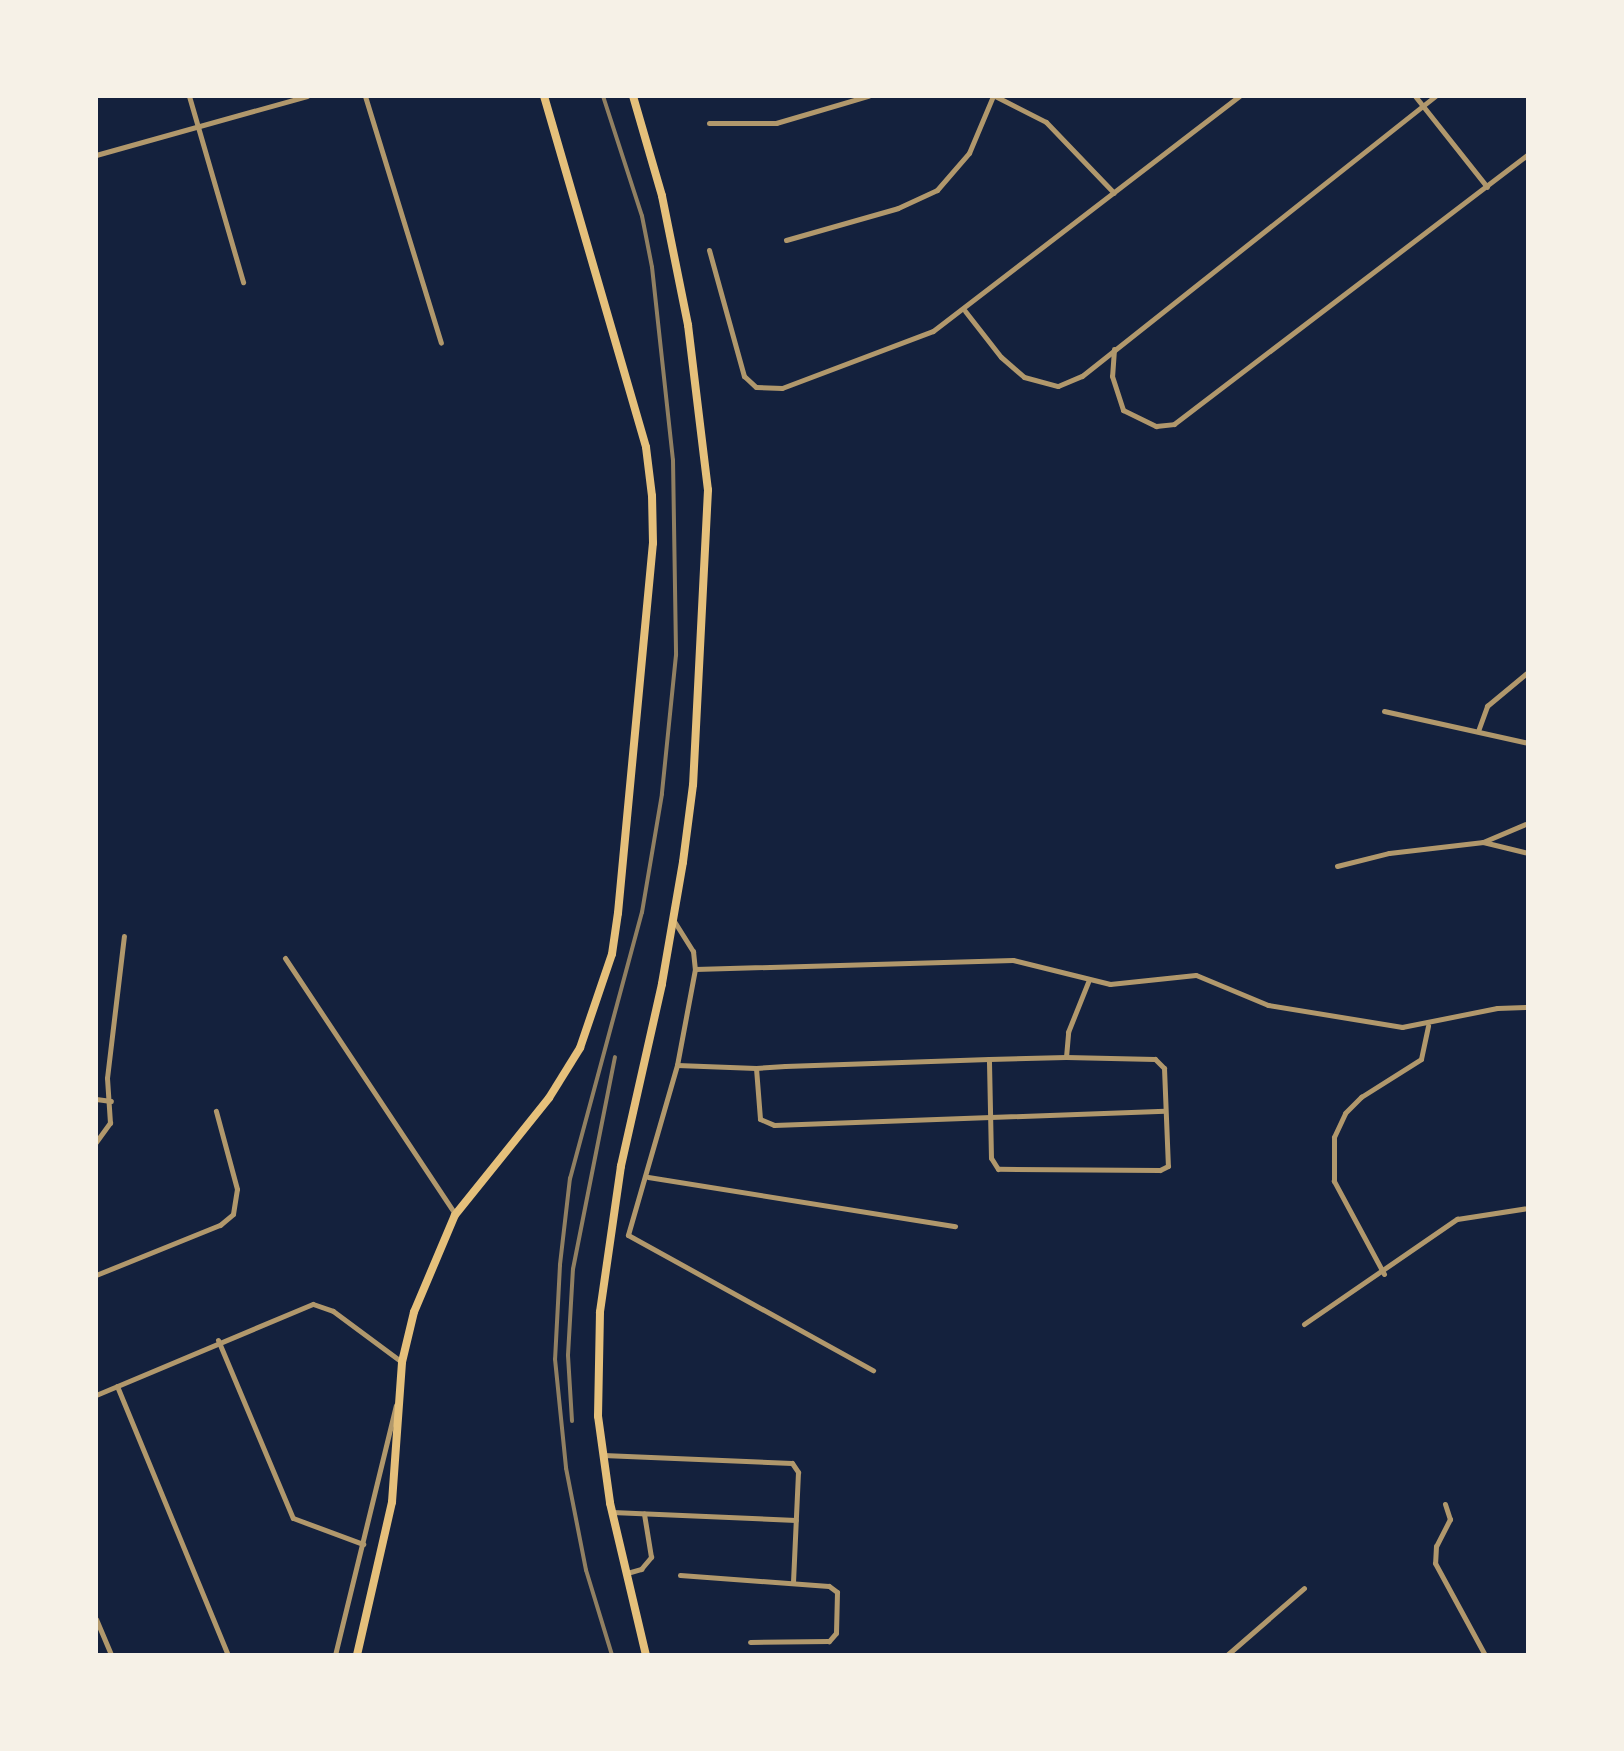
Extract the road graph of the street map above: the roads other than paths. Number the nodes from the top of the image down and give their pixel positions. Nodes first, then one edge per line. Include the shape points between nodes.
1 (189, 96) edge
2 (307, 96) edge
3 (365, 96) edge
4 (544, 96) edge
5 (633, 96) edge
6 (868, 96) edge
7 (994, 96) edge
8 (1226, 96) edge
9 (1239, 96) edge
10 (1415, 96) edge
11 (1435, 96) edge
12 (1231, 102) junction
13 (1423, 106) junction
14 (709, 123) dead end
15 (199, 128) junction
16 (1528, 154) edge
17 (96, 155) edge
18 (1487, 187) junction
19 (1114, 193) junction
20 (786, 240) dead end
21 (709, 250) dead end
22 (243, 282) dead end
23 (965, 311) junction
24 (441, 343) dead end
25 (1114, 348) junction
26 (1528, 672) edge
27 (1384, 711) dead end
28 (1478, 731) junction
29 (1528, 743) edge
30 (1528, 823) edge
31 (1483, 842) junction
32 (1528, 853) edge
33 (1337, 866) dead end
34 (674, 921) junction
35 (124, 936) dead end
36 (285, 958) dead end
37 (695, 969) junction
38 (1088, 982) junction
39 (1528, 1007) edge
40 (1428, 1026) junction
41 (1066, 1057) junction
42 (989, 1059) junction
43 (677, 1065) junction
44 (756, 1068) junction
45 (96, 1099) edge
46 (111, 1101) junction
47 (216, 1111) dead end
48 (1165, 1111) junction
49 (990, 1115) junction
50 (96, 1142) edge
51 (648, 1177) junction
52 (1528, 1208) edge
53 (455, 1215) junction
54 (955, 1226) dead end
55 (1384, 1274) junction
56 (96, 1275) edge
57 (1304, 1324) dead end
58 (218, 1340) junction
59 (402, 1362) junction
60 (873, 1370) dead end
61 (117, 1386) junction
62 (96, 1395) edge
63 (398, 1396) junction
64 (603, 1455) junction
65 (1445, 1504) dead end
66 (611, 1512) junction
67 (644, 1514) junction
68 (796, 1520) junction
69 (363, 1544) junction
70 (623, 1574) junction
71 (680, 1575) dead end
72 (793, 1583) junction
73 (1304, 1588) dead end
74 (96, 1619) edge
75 (750, 1642) dead end
76 (111, 1655) edge
77 (228, 1655) edge
78 (335, 1655) edge
79 (357, 1655) edge
80 (646, 1655) edge
81 (1227, 1655) edge
82 (1485, 1655) edge

1 - 15 street
2 - 15 street
3 - 24 street
4 - 53 main road via 646,447 653,543 609,965 569,1068
5 - 34 main road via 662,196 688,325 708,490 693,785
6 - 14 street via 776,123
7 - 19 street via 1046,122
7 - 20 street via 969,153 937,190 898,208
8 - 12 street
9 - 12 street
10 - 13 street
11 - 13 street
12 - 19 street
13 - 18 street
13 - 25 street
15 - 17 street
15 - 22 street
16 - 18 street
18 - 25 street via 1174,424 1156,426 1123,410 1113,385
19 - 23 street
21 - 23 street via 744,376 756,387 782,388 910,342
23 - 25 street via 1001,357 1042,385 1058,386 1082,376
26 - 28 street via 1487,706
27 - 28 street
28 - 29 street
30 - 31 street
31 - 32 street
31 - 33 street via 1389,853
34 - 37 street via 693,951
34 - 64 main road via 611,1221 598,1362
35 - 46 street via 107,1078
36 - 53 street
37 - 38 street via 979,957 1041,966
37 - 43 street
38 - 40 street via 1196,975 1287,1010 1382,1026
38 - 41 street via 1068,1032
39 - 40 street via 1497,1008
40 - 55 street via 1421,1059 1361,1097 1345,1113 1334,1137 1334,1181
41 - 42 street
41 - 48 street via 1144,1057 1164,1068
42 - 44 street
42 - 49 street
43 - 44 street
43 - 51 street
44 - 49 street via 757,1110 760,1119 774,1125
45 - 46 street
46 - 50 street via 110,1123
47 - 56 street via 237,1189 233,1214 220,1225
48 - 49 street
48 - 49 street via 1170,1151 1168,1166 1160,1170 1006,1172 991,1158
51 - 54 street
51 - 60 street via 629,1227 632,1241
52 - 55 street via 1457,1219
53 - 59 main road via 433,1258
55 - 57 street
58 - 59 street via 313,1304 333,1311
58 - 61 street
58 - 69 street via 293,1518
59 - 63 main road
61 - 62 street
61 - 77 street
63 - 69 street
63 - 79 main road via 392,1502
64 - 66 main road
64 - 68 street via 792,1463 798,1472
65 - 82 street via 1450,1519 1436,1546 1435,1563
66 - 67 street
66 - 70 main road
67 - 68 street
67 - 70 street via 651,1557 641,1569
68 - 72 street
69 - 78 street
70 - 80 main road
71 - 72 street
72 - 75 street via 837,1592 834,1637 823,1643
73 - 81 street
74 - 76 street

